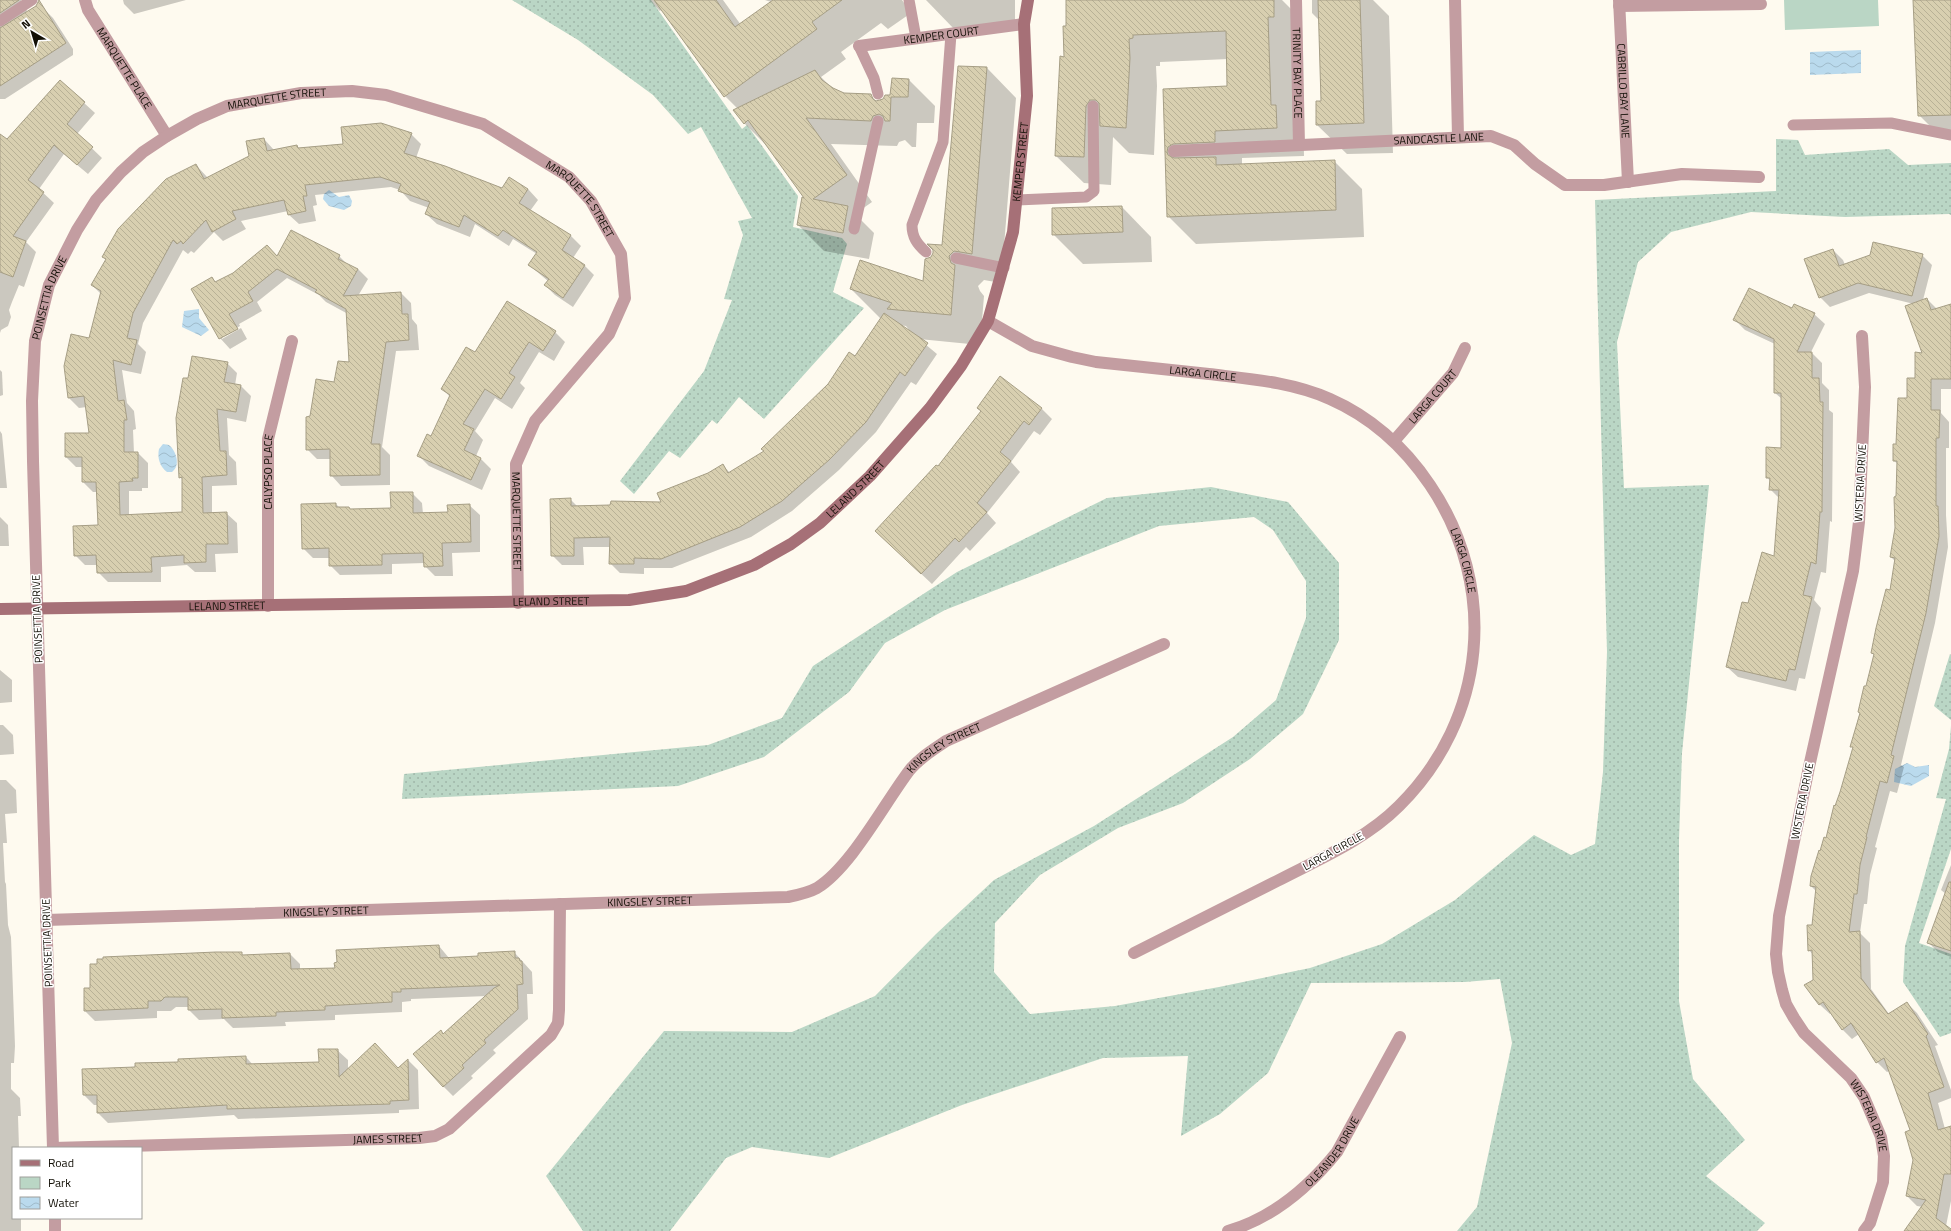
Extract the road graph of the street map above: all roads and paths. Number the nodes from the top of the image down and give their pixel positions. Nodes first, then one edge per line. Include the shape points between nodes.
1 (32, 0) edge
2 (85, 0) edge
3 (909, 0) edge
4 (1028, 0) edge
5 (1296, 0) edge
6 (1455, 0) edge
7 (1619, 3) edge
8 (1762, 4) dead end
9 (0, 21) edge
10 (1024, 24) junction
11 (951, 34) junction
12 (916, 38) junction
13 (859, 46) joint
14 (878, 94) dead end
15 (1093, 106) dead end
16 (878, 121) dead end
17 (1793, 125) dead end
18 (1951, 135) edge
19 (167, 136) junction
20 (1458, 137) junction
21 (1299, 145) junction
22 (1174, 151) dead end
23 (1759, 177) dead end
24 (1628, 182) junction
25 (1017, 200) junction
26 (854, 229) dead end
27 (926, 252) dead end
28 (956, 258) dead end
29 (1004, 268) junction
30 (988, 321) junction
31 (1862, 336) dead end
32 (292, 340) dead end
33 (1465, 348) dead end
34 (1394, 441) junction
35 (518, 603) junction
36 (268, 606) junction
37 (36, 608) junction
38 (0, 609) edge
39 (1164, 644) dead end
40 (560, 904) junction
41 (46, 920) junction
42 (1134, 953) dead end
43 (1400, 1037) dead end
44 (53, 1147) edge
45 (90, 1147) edge
46 (55, 1219) edge
47 (55, 1231) edge
48 (1228, 1231) edge
49 (1864, 1231) edge

1 - 9 lane
2 - 19 street, MARQUETTE PLACE via 88,10
3 - 12 lane
4 - 10 street, KEMPER STREET
5 - 21 street, TRINITY BAY PLACE
6 - 20 street
7 - 8 street
7 - 24 street, CABRILLO BAY LANE
10 - 11 street, KEMPER COURT
10 - 25 street, KEMPER STREET via 1027,96
11 - 12 street, KEMPER COURT
11 - 27 lane via 943,142 912,225 914,237
12 - 13 street, KEMPER COURT
13 - 14 lane via 874,78
15 - 25 lane via 1094,191 1086,197
16 - 26 lane
17 - 18 lane via 1891,123
19 - 35 street, MARQUETTE STREET via 197,118 226,106 301,94 352,91 386,95 483,124 569,177 590,201 621,254 625,298 609,334 535,421 516,464
19 - 37 street, POINSETTIA DRIVE via 143,152 96,200 77,230 49,285 35,341 32,394
20 - 21 street, SANDCASTLE LANE
20 - 24 street, SANDCASTLE LANE via 1491,136 1514,145 1565,185
21 - 22 street, SANDCASTLE LANE
23 - 24 street, SANDCASTLE LANE via 1682,174
25 - 29 street, KEMPER STREET via 1013,232
28 - 29 lane
29 - 30 street, KEMPER STREET
30 - 34 street, LARGA CIRCLE via 1032,346 1072,357 1096,362 1263,380 1319,394 1350,409
30 - 35 street, LELAND STREET via 961,366 930,408 870,476 820,523 791,544 754,565 686,591 629,600
31 - 49 street, WISTERIA DRIVE via 1865,387 1859,522 1853,571 1807,775 1779,916 1776,954 1786,1004 1804,1033 1851,1078 1864,1097 1881,1138 1884,1156 1883,1182 1870,1223
32 - 36 street, CALYPSO PLACE via 268,439
33 - 34 street, LARGA COURT via 1453,373
34 - 42 street, LARGA CIRCLE via 1421,471 1447,513 1466,560 1473,591 1475,628 1472,664 1463,700 1449,736 1429,771 1414,790 1386,818 1357,839
35 - 36 street, LELAND STREET
36 - 37 street, LELAND STREET
37 - 38 street, LELAND STREET
37 - 41 street, POINSETTIA DRIVE
39 - 40 street, KINGSLEY STREET via 946,741 926,754 910,770 848,858 822,883 803,894 788,897
40 - 41 street, KINGSLEY STREET
40 - 45 street, JAMES STREET via 558,1023 552,1035 449,1129 435,1136 418,1138
41 - 44 street, POINSETTIA DRIVE
43 - 48 street, OLEANDER DRIVE via 1337,1152 1324,1168 1290,1199 1263,1217
46 - 47 street

